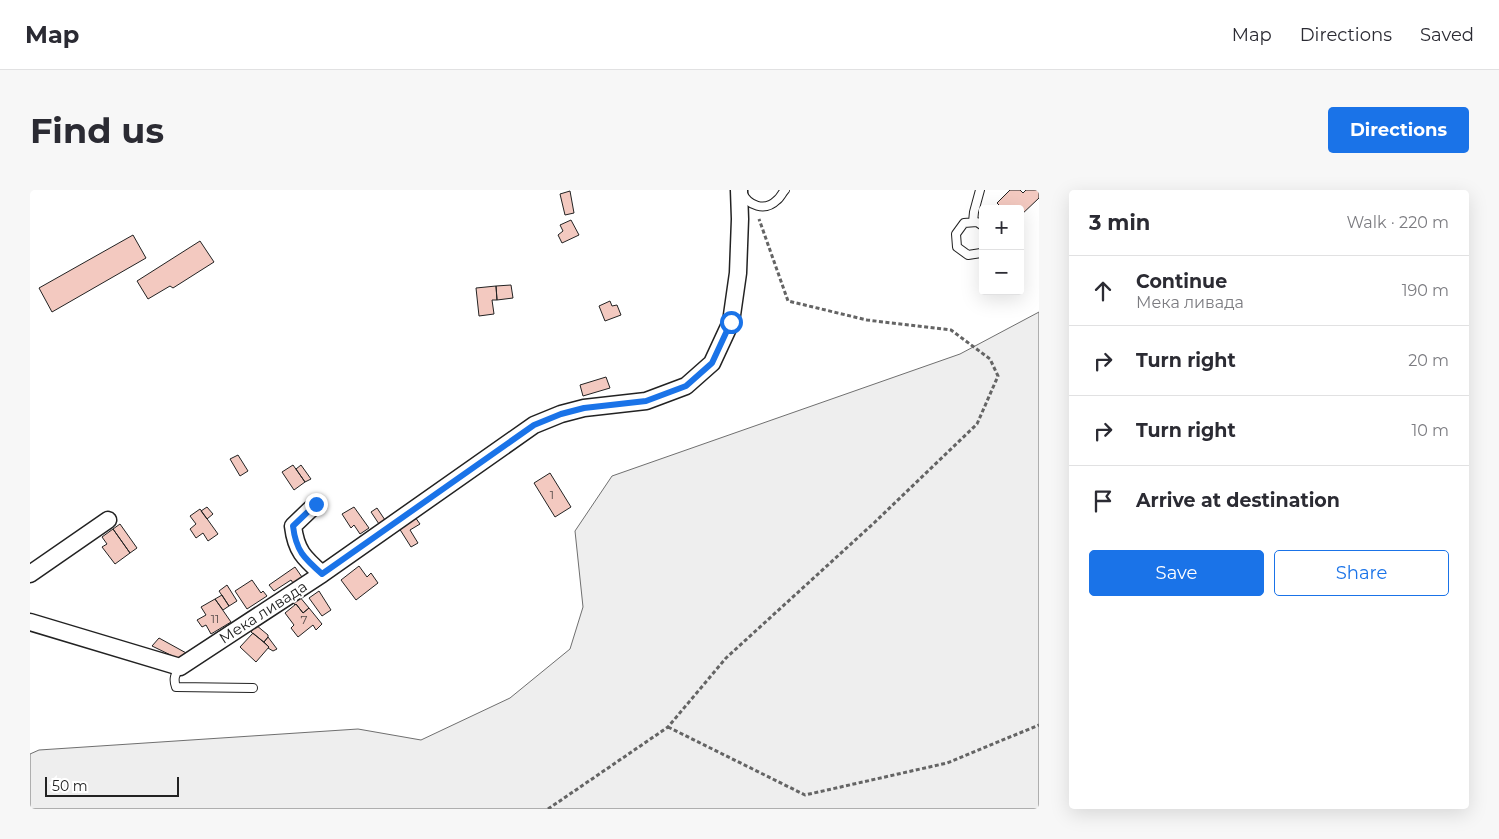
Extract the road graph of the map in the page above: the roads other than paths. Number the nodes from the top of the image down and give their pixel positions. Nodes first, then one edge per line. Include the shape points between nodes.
1 (740, 190) edge
2 (785, 190) edge
3 (980, 190) edge
4 (973, 222) junction
5 (979, 223) edge
6 (979, 253) edge
7 (316, 504) dead end
8 (108, 520) dead end
9 (30, 574) edge
10 (322, 574) junction
11 (30, 622) edge
12 (180, 667) junction
13 (253, 688) dead end

1 - 2 lane via 754,205 766,207 776,202
1 - 10 street, Мека ливада via 738,273 731,322 712,363 686,386 646,401 584,408 534,425
3 - 4 lane
4 - 5 lane
4 - 6 lane via 964,223 956,234 957,247 968,255
7 - 10 street via 293,526 295,540 304,558
8 - 9 street
10 - 12 street, Мека ливада
11 - 12 street
12 - 13 lane via 175,673 176,687

